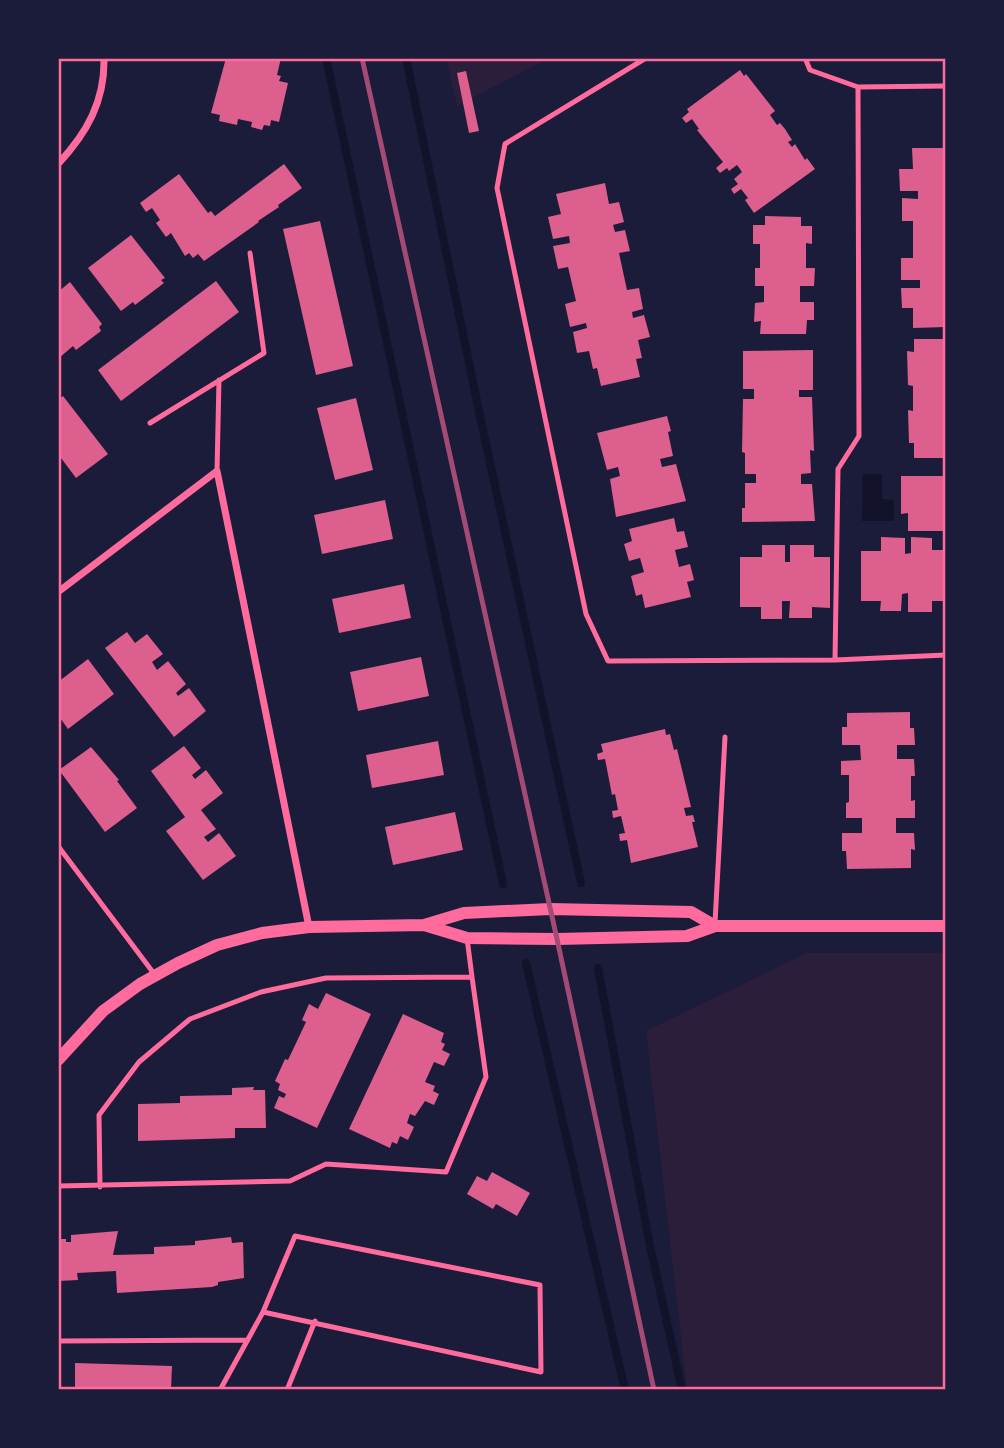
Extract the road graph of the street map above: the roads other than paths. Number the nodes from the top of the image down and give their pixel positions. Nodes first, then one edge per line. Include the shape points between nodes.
1 (104, 58) edge
2 (646, 58) edge
3 (805, 58) edge
4 (946, 86) edge
5 (858, 87) junction
6 (58, 164) edge
7 (250, 253) dead end
8 (219, 380) junction
9 (150, 423) dead end
10 (217, 471) junction
11 (58, 592) edge
12 (946, 655) edge
13 (835, 660) junction
14 (725, 737) dead end
15 (58, 846) edge
16 (424, 925) junction
17 (715, 926) junction
18 (946, 926) edge
19 (309, 927) junction
20 (467, 938) junction
21 (155, 975) junction
22 (472, 977) junction
23 (58, 1059) edge
24 (58, 1186) edge
25 (100, 1187) junction
26 (263, 1312) junction
27 (315, 1321) junction
28 (58, 1340) edge
29 (247, 1340) junction
30 (220, 1390) edge
31 (287, 1390) edge

1 - 6 street via 97,109
2 - 13 lane via 505,144 497,188 586,614 608,661
3 - 5 lane via 810,70
4 - 5 lane
5 - 13 lane via 859,436 838,469
7 - 8 lane via 264,353
8 - 9 lane
8 - 10 lane
10 - 11 street
10 - 19 street
12 - 13 lane
14 - 17 lane
15 - 21 lane
16 - 17 street via 464,913 550,909 691,912
16 - 19 street
16 - 20 street
17 - 18 street
17 - 20 street via 687,936
19 - 21 street via 217,945
20 - 22 lane
21 - 23 street via 103,1011
22 - 25 lane via 326,978 261,992 190,1019 139,1062 99,1115
22 - 25 lane via 486,1077 446,1172 326,1164 290,1181
24 - 25 lane
26 - 27 lane
26 - 27 lane via 295,1236 540,1285 541,1372
26 - 29 lane
27 - 31 lane
28 - 29 lane
29 - 30 lane

